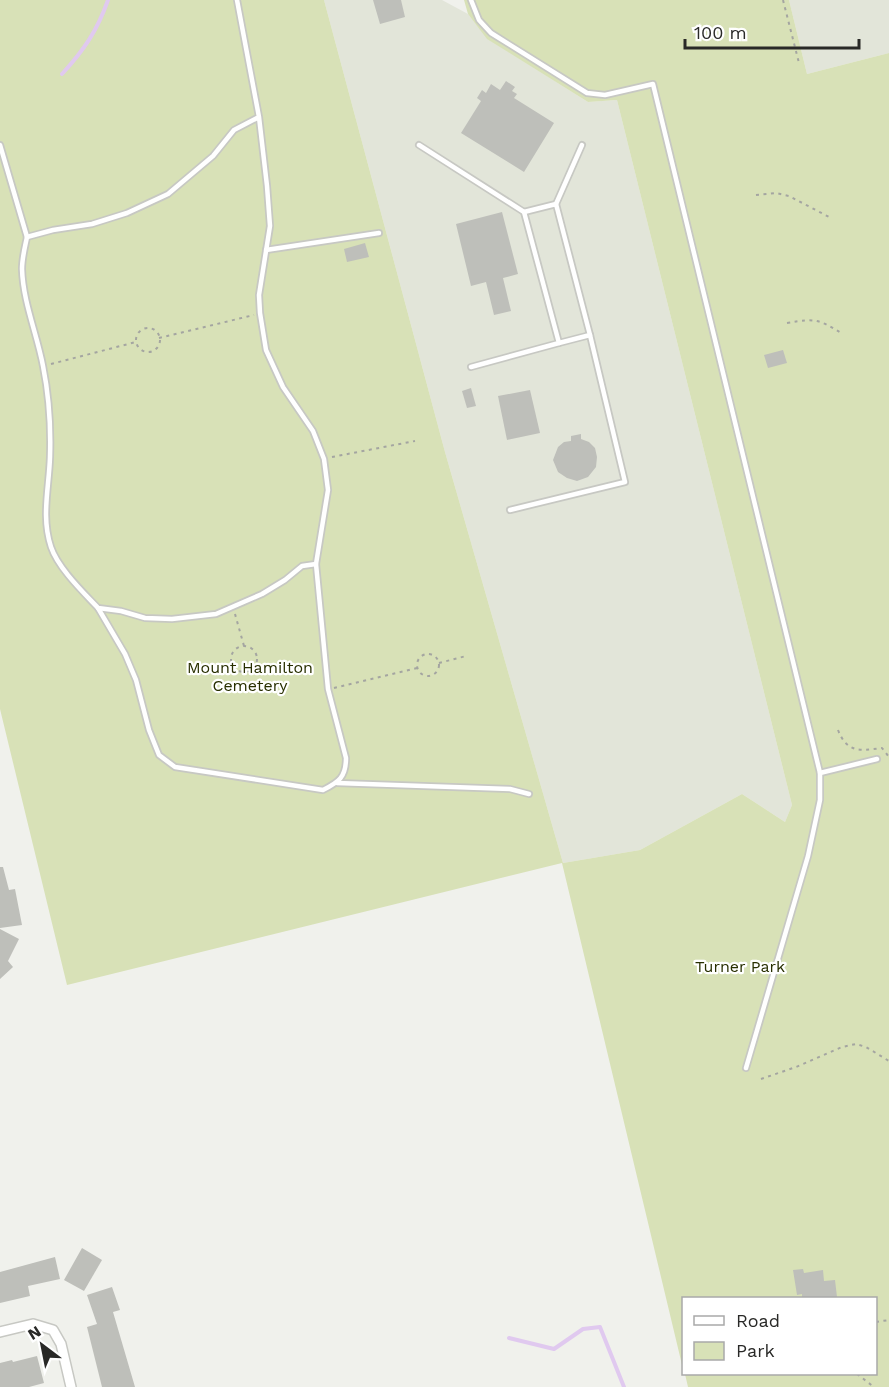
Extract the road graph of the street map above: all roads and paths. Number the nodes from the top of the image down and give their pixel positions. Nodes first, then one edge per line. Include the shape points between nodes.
1 (237, 0) edge
2 (471, 0) edge
3 (783, 0) edge
4 (799, 63) dead end
5 (259, 117) junction
6 (0, 145) edge
7 (419, 145) dead end
8 (582, 145) dead end
9 (756, 195) dead end
10 (556, 204) junction
11 (524, 212) junction
12 (831, 218) dead end
13 (379, 233) dead end
14 (27, 237) junction
15 (266, 250) junction
16 (260, 314) junction
17 (787, 323) dead end
18 (843, 334) dead end
19 (590, 335) junction
20 (159, 338) junction
21 (136, 342) junction
22 (559, 343) junction
23 (43, 367) junction
24 (471, 367) dead end
25 (415, 441) dead end
26 (324, 459) junction
27 (510, 510) dead end
28 (316, 564) junction
29 (233, 607) junction
30 (98, 608) junction
31 (244, 646) junction
32 (466, 656) dead end
33 (439, 663) junction
34 (417, 668) junction
35 (328, 689) junction
36 (838, 730) dead end
37 (889, 757) edge
38 (877, 759) dead end
39 (820, 773) junction
40 (337, 783) junction
41 (529, 794) dead end
42 (889, 1061) edge
43 (746, 1068) dead end
44 (761, 1079) dead end
45 (0, 1332) edge
46 (858, 1375) edge
47 (71, 1387) edge
48 (874, 1387) edge

1 - 5 lane
2 - 39 lane via 479,20 491,33 587,93 605,95 653,84
3 - 4 path
5 - 14 lane via 234,129 213,156 168,194 92,224
5 - 15 lane via 270,226
6 - 14 lane
7 - 11 lane
8 - 10 lane
9 - 12 path via 789,196
10 - 11 lane
10 - 19 lane
11 - 22 lane
13 - 15 lane
14 - 23 lane via 22,268
15 - 16 lane
16 - 20 path
16 - 26 lane via 266,350
17 - 18 path via 820,321
19 - 22 lane
19 - 27 lane via 625,482
20 - 21 path via 152,351 140,349
20 - 21 path via 156,331 146,328 136,334
21 - 23 path
22 - 24 lane
23 - 30 lane via 50,423 46,530 52,550
25 - 26 path
26 - 28 lane via 328,489
28 - 29 lane via 302,567 262,594
28 - 35 lane
29 - 30 lane via 216,614 172,619
29 - 31 path
30 - 40 lane via 136,680 159,754 175,767 324,790
31 - 31 path via 233,651 231,659 236,670 244,672 255,665 257,657
32 - 33 path
33 - 34 path via 438,670 429,677
33 - 34 path via 425,654 417,661
34 - 35 path
35 - 40 lane via 346,758 346,769
36 - 37 path via 843,743 854,749 882,748
38 - 39 lane
39 - 43 lane via 820,800 808,856
40 - 41 lane via 510,789
42 - 44 path via 856,1044
45 - 47 street via 33,1324 53,1330 61,1344
46 - 48 path

